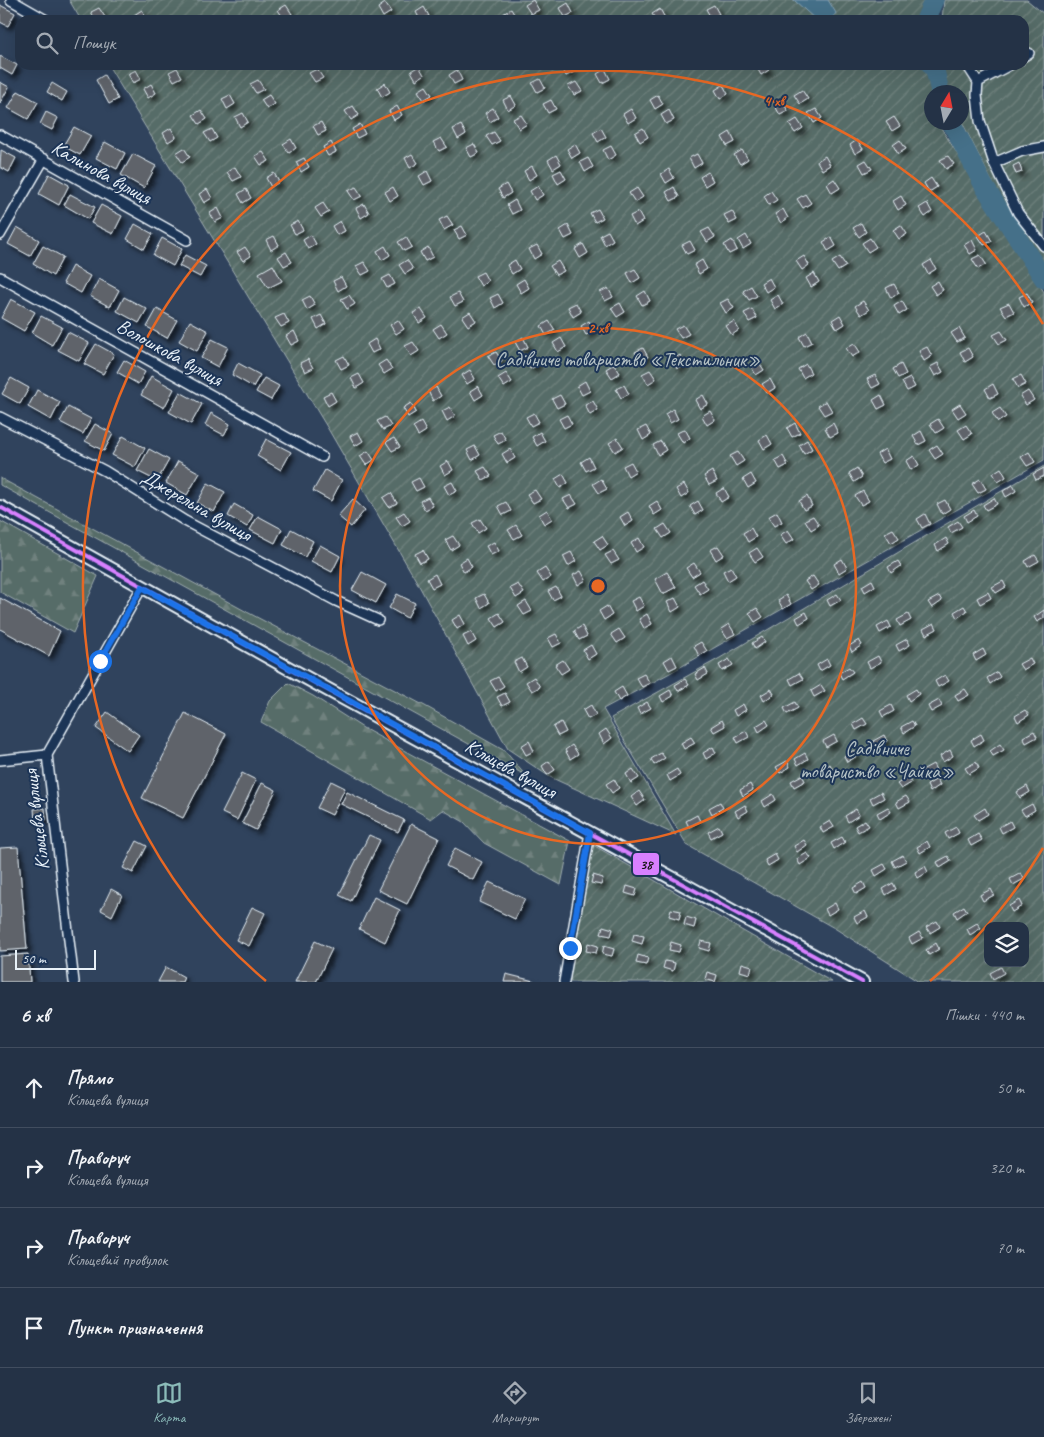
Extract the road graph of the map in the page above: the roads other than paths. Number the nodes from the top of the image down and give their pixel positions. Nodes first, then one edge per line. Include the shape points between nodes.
1 (11, 0) edge
2 (37, 15) edge
3 (970, 70) edge
4 (1001, 70) edge
5 (978, 82) junction
6 (0, 135) edge
7 (1044, 147) edge
8 (44, 159) junction
9 (994, 163) junction
10 (0, 235) edge
11 (187, 240) dead end
12 (1044, 246) edge
13 (0, 277) edge
14 (0, 417) edge
15 (322, 457) dead end
16 (0, 507) edge
17 (142, 587) junction
18 (378, 620) dead end
19 (47, 756) junction
20 (0, 760) edge
21 (590, 833) junction
22 (74, 982) edge
23 (564, 982) edge
24 (862, 982) edge

1 - 2 street
3 - 5 street
4 - 5 street
5 - 9 street via 980,122
6 - 8 street, Калинова вулиця
7 - 9 street via 1022,151
8 - 10 street
8 - 11 street, Калинова вулиця
9 - 12 street via 1018,213
13 - 15 street, Волошкова вулиця
14 - 18 street, Джерельна вулиця via 105,471 186,521
16 - 17 main road, Кільцева вулиця
17 - 19 street, Кільцева вулиця
17 - 21 main road, Кільцева вулиця
19 - 20 street
19 - 22 street, Кільцева вулиця
21 - 23 street
21 - 24 main road, Кільцева вулиця

